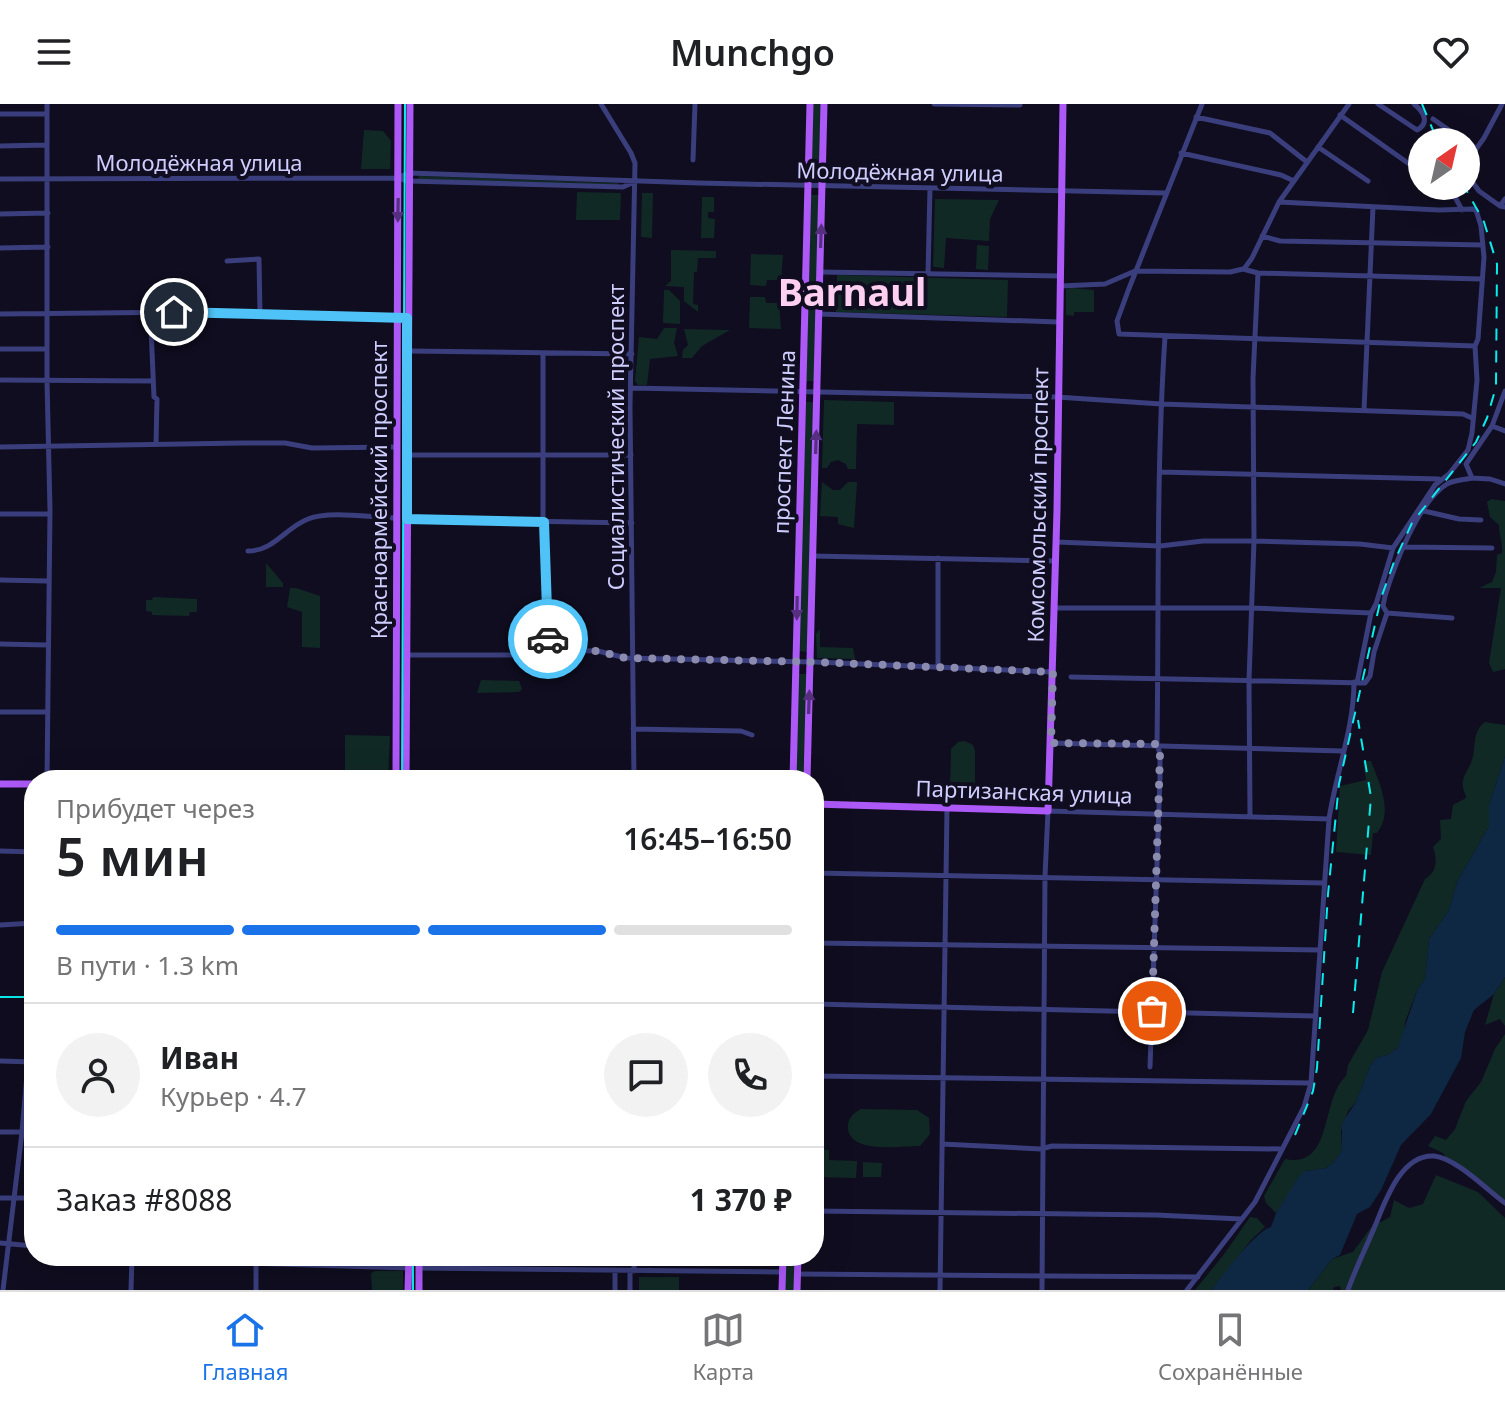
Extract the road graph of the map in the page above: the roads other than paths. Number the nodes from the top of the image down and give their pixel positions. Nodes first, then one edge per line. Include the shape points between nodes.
1 (47, 104) edge
2 (398, 104) edge
3 (410, 104) edge
4 (601, 104) edge
5 (695, 104) edge
6 (810, 104) edge
7 (824, 104) edge
8 (934, 104) edge
9 (1063, 104) edge
10 (1202, 104) edge
11 (1349, 104) edge
12 (1378, 104) edge
13 (1414, 104) edge
14 (1502, 104) edge
15 (1020, 105) edge
16 (0, 114) edge
17 (47, 114) junction
18 (1340, 115) junction
19 (1196, 117) junction
20 (1433, 119) dead end
21 (1446, 128) edge
22 (1480, 143) edge
23 (47, 145) junction
24 (0, 146) edge
25 (1318, 147) junction
26 (1181, 153) junction
27 (693, 160) dead end
28 (1307, 162) junction
29 (1408, 163) edge
30 (408, 177) junction
31 (398, 178) junction
32 (0, 179) edge
33 (47, 179) junction
34 (634, 181) junction
35 (1294, 181) junction
36 (1368, 181) dead end
37 (808, 186) junction
38 (822, 186) junction
39 (930, 188) junction
40 (1061, 192) junction
41 (1480, 192) edge
42 (1165, 193) junction
43 (1505, 199) edge
44 (1457, 200) edge
45 (1279, 202) junction
46 (1503, 206) edge
47 (1373, 207) junction
48 (1462, 210) junction
49 (48, 213) junction
50 (0, 214) edge
51 (1262, 236) junction
52 (1373, 243) junction
53 (1483, 245) junction
54 (48, 247) junction
55 (0, 248) edge
56 (227, 261) dead end
57 (1243, 269) junction
58 (1135, 271) junction
59 (820, 272) junction
60 (1258, 273) junction
61 (928, 274) junction
62 (1371, 277) junction
63 (1480, 279) junction
64 (1060, 281) junction
65 (155, 312) junction
66 (48, 313) junction
67 (0, 314) edge
68 (260, 314) junction
69 (819, 314) junction
70 (398, 318) junction
71 (407, 318) junction
72 (1058, 322) junction
73 (1165, 337) junction
74 (1256, 339) junction
75 (1368, 344) junction
76 (1475, 346) junction
77 (0, 349) edge
78 (47, 349) junction
79 (407, 351) junction
80 (543, 353) junction
81 (632, 354) junction
82 (0, 380) edge
83 (47, 381) junction
84 (153, 381) junction
85 (631, 388) junction
86 (1504, 392) edge
87 (803, 393) junction
88 (817, 393) junction
89 (1057, 397) junction
90 (1161, 404) junction
91 (1253, 405) junction
92 (1364, 410) junction
93 (1472, 418) junction
94 (1492, 426) junction
95 (1505, 431) edge
96 (156, 444) junction
97 (0, 447) edge
98 (48, 447) junction
99 (397, 447) junction
100 (544, 454) junction
101 (407, 455) junction
102 (631, 455) junction
103 (1160, 472) junction
104 (1253, 476) junction
105 (1472, 478) junction
106 (1443, 479) junction
107 (1505, 484) edge
108 (1424, 511) junction
109 (0, 514) edge
110 (50, 514) junction
111 (397, 518) junction
112 (407, 519) junction
113 (1481, 520) dead end
114 (544, 522) junction
115 (632, 523) junction
116 (1254, 541) junction
117 (1056, 542) junction
118 (1160, 546) junction
119 (1403, 547) junction
120 (1393, 548) junction
121 (1492, 548) dead end
122 (248, 551) dead end
123 (813, 556) junction
124 (938, 558) junction
125 (1056, 561) junction
126 (0, 580) edge
127 (48, 581) junction
128 (1054, 608) junction
129 (1159, 608) junction
130 (1252, 608) junction
131 (1371, 613) junction
132 (1387, 613) junction
133 (1452, 618) dead end
134 (397, 623) junction
135 (407, 623) junction
136 (0, 644) edge
137 (47, 645) junction
138 (549, 650) junction
139 (406, 655) junction
140 (632, 658) junction
141 (796, 662) junction
142 (810, 662) junction
143 (938, 668) junction
144 (1053, 672) junction
145 (1071, 677) dead end
146 (1158, 679) junction
147 (1249, 680) junction
148 (1355, 682) junction
149 (0, 712) edge
150 (48, 712) junction
151 (633, 729) junction
152 (752, 735) dead end
153 (1051, 743) junction
154 (1157, 744) junction
155 (1250, 748) junction
156 (1342, 751) junction
157 (47, 770) edge
158 (396, 770) edge
159 (406, 770) edge
160 (634, 770) edge
161 (793, 770) edge
162 (807, 770) edge
163 (0, 784) edge
164 (24, 784) edge
165 (824, 804) edge
166 (947, 808) junction
167 (1048, 811) junction
168 (1157, 813) junction
169 (1250, 815) junction
170 (1329, 819) junction
171 (0, 851) edge
172 (24, 852) edge
173 (824, 873) edge
174 (945, 875) junction
175 (1045, 876) junction
176 (1156, 879) junction
177 (1325, 883) junction
178 (24, 924) edge
179 (0, 925) edge
180 (824, 943) edge
181 (944, 945) junction
182 (1045, 946) junction
183 (1153, 947) junction
184 (1320, 950) junction
185 (824, 1004) edge
186 (943, 1006) junction
187 (1044, 1009) junction
188 (1152, 1011) junction
189 (1316, 1016) junction
190 (0, 1061) edge
191 (24, 1062) edge
192 (1150, 1067) dead end
193 (824, 1076) edge
194 (942, 1077) junction
195 (1043, 1079) junction
196 (1311, 1083) junction
197 (24, 1116) edge
198 (0, 1132) edge
199 (22, 1132) junction
200 (942, 1144) junction
201 (1045, 1147) junction
202 (1281, 1149) junction
203 (0, 1198) edge
204 (13, 1198) junction
205 (24, 1198) edge
206 (1505, 1203) edge
207 (824, 1211) edge
208 (940, 1212) junction
209 (1044, 1214) junction
210 (1242, 1219) junction
211 (0, 1243) edge
212 (9, 1244) junction
213 (24, 1245) edge
214 (131, 1266) edge
215 (256, 1266) edge
216 (332, 1266) edge
217 (633, 1266) edge
218 (783, 1266) edge
219 (797, 1266) edge
220 (409, 1268) joint
221 (419, 1268) joint
222 (615, 1270) junction
223 (632, 1271) junction
224 (783, 1272) junction
225 (797, 1274) junction
226 (940, 1274) junction
227 (1042, 1275) junction
228 (1198, 1277) junction
229 (3, 1290) edge
230 (131, 1290) edge
231 (256, 1290) edge
232 (408, 1290) edge
233 (419, 1290) edge
234 (615, 1290) edge
235 (630, 1290) edge
236 (782, 1290) edge
237 (797, 1290) edge
238 (940, 1290) edge
239 (1042, 1290) edge
240 (1187, 1290) edge
241 (1348, 1290) edge

1 - 17 street
2 - 31 main road, Красноармейский проспект
3 - 30 main road, Красноармейский проспект
4 - 34 street, Социалистический проспект via 634,158
5 - 27 street
6 - 37 main road, проспект Ленина
7 - 38 main road, проспект Ленина
8 - 15 street
9 - 40 main road, Комсомольский проспект
10 - 19 street
11 - 18 street
12 - 13 street via 1414,130 1425,123
14 - 22 street
16 - 17 street
17 - 23 street
18 - 25 street
18 - 29 street
19 - 26 street
19 - 28 street via 1270,133
20 - 21 street
23 - 24 street
23 - 33 street
25 - 28 street
25 - 36 street
26 - 35 street
26 - 42 street
28 - 35 street
30 - 31 street, Молодёжная улица
30 - 34 street, Молодёжная улица via 623,187
30 - 71 main road, Красноармейский проспект
31 - 33 street, Молодёжная улица
31 -> 70 main road, Красноармейский проспект
32 - 33 street, Молодёжная улица
33 - 49 street
34 - 37 street, Молодёжная улица
34 - 81 street, Социалистический проспект
35 - 45 street
37 - 38 street, Молодёжная улица
37 - 87 main road, проспект Ленина
38 - 39 street, Молодёжная улица
59 -> 38 main road, проспект Ленина
39 - 40 street, Молодёжная улица
39 - 61 street
40 - 42 street, Молодёжная улица
40 - 64 main road, Комсомольский проспект
41 - 46 street
42 - 58 street
43 - 46 street
44 - 48 street
45 - 47 street
45 - 51 street
47 - 48 street
47 - 52 street
48 - 53 street via 1476,210
49 - 50 street
49 - 54 street
51 - 52 street
51 - 57 street
52 - 53 street
52 - 62 street
53 - 63 street
54 - 55 street
54 - 66 street
56 - 68 street via 259,259
57 - 58 street
57 - 60 street
58 - 64 street via 1105,284
58 - 73 street via 1117,321 1119,334
59 - 61 street
59 - 69 main road, проспект Ленина
60 - 62 street
60 - 74 street
61 - 64 street
62 - 63 street
62 - 75 street
63 - 76 street
64 - 72 main road, Комсомольский проспект
65 - 66 street
65 - 68 street
65 - 84 street
66 - 67 street
66 - 78 street
68 - 70 street
69 - 72 street
69 - 88 main road, проспект Ленина
70 - 71 street
70 - 99 main road, Красноармейский проспект
71 - 79 main road, Красноармейский проспект
72 - 89 main road, Комсомольский проспект
73 - 74 street
73 - 90 street
74 - 75 street
74 - 91 street
75 - 76 street
75 - 92 street
76 - 93 street
77 - 78 street
78 - 83 street
79 - 80 street
79 - 101 main road, Красноармейский проспект
80 - 81 street
80 - 100 street
81 - 85 street, Социалистический проспект
82 - 83 street
83 - 84 street
83 - 98 street
84 - 96 street
85 - 87 street
85 - 102 street, Социалистический проспект
86 - 94 street
87 - 88 street
87 -> 141 main road, проспект Ленина
88 - 89 street
123 -> 88 main road, проспект Ленина
89 - 90 street
89 - 117 main road, Комсомольский проспект
90 - 91 street
90 - 103 street
91 - 92 street
91 - 104 street
92 - 93 street
93 - 106 street via 1468,450
94 - 95 street
94 - 105 street via 1467,460
96 - 98 street
96 - 99 street
97 - 98 street
98 - 110 street
99 - 111 main road, Красноармейский проспект
100 - 101 street
100 - 102 street
100 - 114 street
101 - 112 main road, Красноармейский проспект
102 - 115 street, Социалистический проспект
103 - 104 street
103 - 118 street
104 - 106 street
104 - 116 street
105 - 107 street
105 - 108 street via 1447,484
106 - 120 street
108 - 113 street
108 - 119 street
109 - 110 street
110 - 127 street
111 - 122 street via 317,516 262,551
111 - 134 main road, Красноармейский проспект
112 - 114 street
112 - 135 main road, Красноармейский проспект
114 - 115 street
114 - 138 street
115 - 140 street, Социалистический проспект
116 - 118 street
116 - 120 street
116 - 130 street
117 - 118 street
117 - 125 main road, Комсомольский проспект
118 - 129 street
119 - 121 street
119 - 132 street via 1385,596
120 - 131 street
123 - 124 street
123 - 142 main road, проспект Ленина
124 - 125 street
124 - 143 street
125 - 128 main road, Комсомольский проспект
126 - 127 street
127 - 137 street
128 - 129 street
128 - 144 main road, Комсомольский проспект
129 - 130 street
129 - 146 street
130 - 131 street
130 - 147 street
131 - 148 street
132 - 133 street
132 - 148 street via 1370,676 1365,683
134 - 135 main road
134 - 158 main road, Красноармейский проспект
135 - 139 main road, Красноармейский проспект
136 - 137 street
137 - 150 street
138 - 139 street via 523,655
138 - 140 street
139 - 159 main road, Красноармейский проспект
140 - 141 street
140 - 151 street, Социалистический проспект
141 - 142 street
141 - 161 main road, проспект Ленина
142 - 143 street
162 -> 142 main road, проспект Ленина
143 - 144 street
144 - 153 main road, Комсомольский проспект
145 - 146 street
146 - 147 street
146 - 154 street
147 - 148 street
147 - 155 street
148 - 156 street
149 - 150 street
150 - 157 street
151 - 152 street
151 - 160 street, Социалистический проспект
153 - 154 street
153 - 167 main road, Комсомольский проспект
154 - 155 street
154 - 168 street
155 - 156 street
155 - 169 street
156 - 170 street
163 - 164 main road
165 - 166 main road, Партизанская улица
166 - 167 main road, Партизанская улица
166 - 174 street
167 - 168 street, Партизанская улица
167 - 175 street, Комсомольский проспект
168 - 169 street, Партизанская улица
168 - 176 street
169 - 170 street, Партизанская улица
170 - 177 street
171 - 172 street
173 - 174 street
174 - 175 street
174 - 181 street
175 - 176 street
175 - 182 street, Комсомольский проспект
176 - 177 street
176 - 183 street
177 - 184 street
178 - 179 street
180 - 181 street
181 - 182 street
181 - 186 street
182 - 183 street
182 - 187 street, Комсомольский проспект
183 - 184 street
183 - 188 street
184 - 189 street
185 - 186 street
186 - 187 street
186 - 194 street
187 - 188 street
187 - 195 street, Комсомольский проспект
188 - 189 street
188 - 192 street
189 - 196 street
190 - 191 street
193 - 194 street
194 - 195 street
194 - 200 street
195 - 196 street
195 - 201 street, Комсомольский проспект
196 - 202 street
197 - 199 street
198 - 199 street
199 - 204 street
200 - 201 street
200 - 208 street
201 - 202 street
201 - 209 street, Комсомольский проспект
202 - 210 street
203 - 204 street
204 - 205 street
204 - 212 street
206 - 241 street via 1441,1158 1422,1159 1388,1193
207 - 208 street
208 - 209 street
208 - 226 street
209 - 210 street
209 - 227 street, Комсомольский проспект
210 - 228 street
211 - 212 street
212 - 213 street
212 - 229 street
214 - 230 street
215 - 231 street
216 - 220 street
217 - 223 street
218 - 224 main road
219 - 225 main road
220 - 232 main road
221 - 222 street
221 - 233 main road
222 - 223 street
222 - 234 street
223 - 224 street
223 - 235 street
224 - 236 main road
225 - 226 street
225 - 237 main road
226 - 227 street
226 - 238 street
227 - 228 street
227 - 239 street, Комсомольский проспект
228 - 240 street

